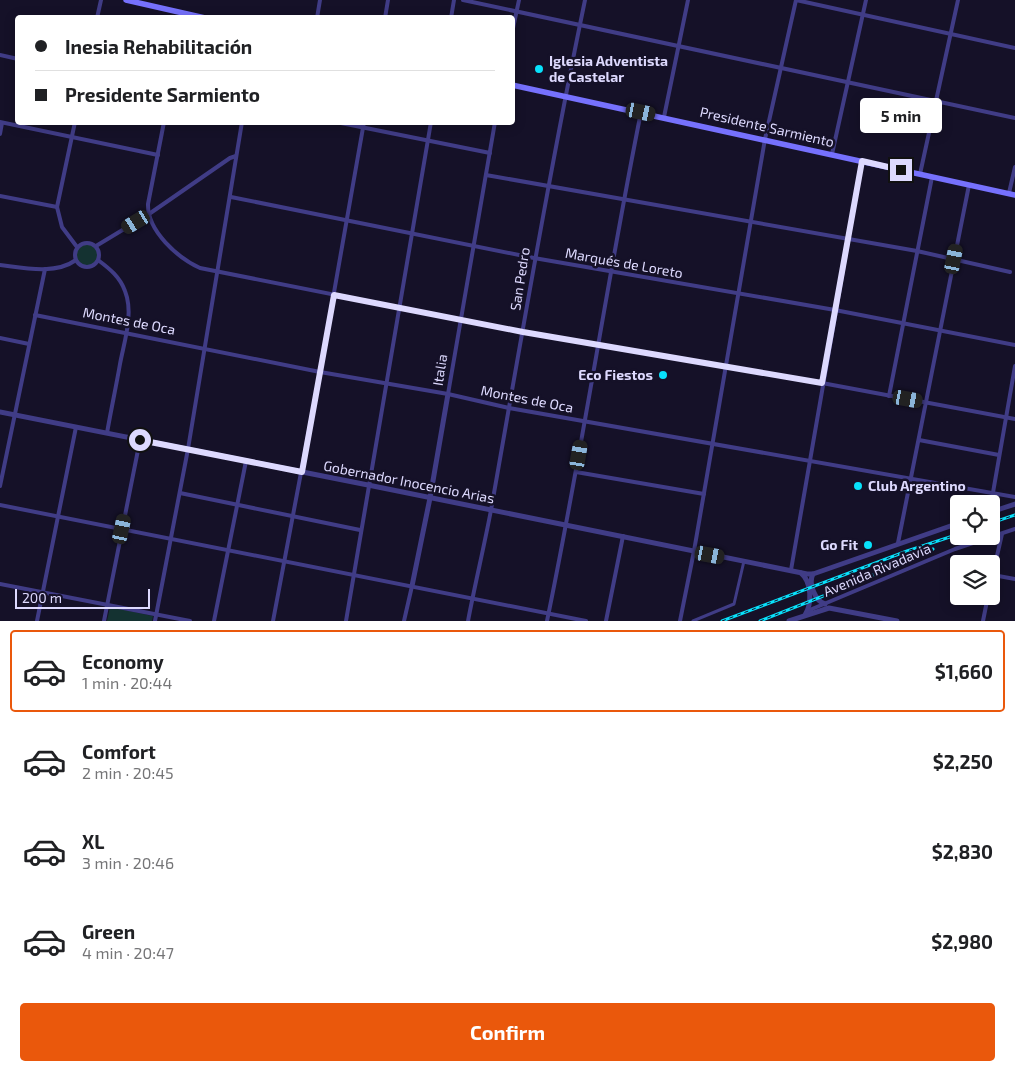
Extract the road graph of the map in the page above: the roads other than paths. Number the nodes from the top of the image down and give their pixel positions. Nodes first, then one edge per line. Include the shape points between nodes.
1 (101, 0) edge
2 (126, 0) edge
3 (320, 0) edge
4 (388, 0) edge
5 (454, 0) edge
6 (464, 0) edge
7 (519, 0) edge
8 (585, 0) edge
9 (688, 0) edge
10 (796, 0) edge
11 (866, 0) edge
12 (958, 0) edge
13 (148, 2) edge
14 (517, 11) junction
15 (862, 14) junction
16 (98, 15) edge
17 (187, 15) edge
18 (318, 15) edge
19 (386, 15) edge
20 (452, 15) edge
21 (515, 20) edge
22 (580, 25) junction
23 (950, 34) junction
24 (678, 45) junction
25 (1015, 48) edge
26 (0, 55) edge
27 (15, 58) edge
28 (780, 68) junction
29 (847, 82) junction
30 (515, 86) edge
31 (565, 96) junction
32 (936, 100) junction
33 (641, 112) junction
34 (664, 117) junction
35 (1015, 118) edge
36 (1, 123) edge
37 (74, 125) edge
38 (163, 125) edge
39 (241, 125) edge
40 (350, 125) edge
41 (364, 125) edge
42 (431, 125) edge
43 (495, 125) edge
44 (363, 128) junction
45 (0, 134) edge
46 (72, 137) junction
47 (766, 139) junction
48 (428, 142) junction
49 (490, 153) junction
50 (158, 154) junction
51 (832, 154) junction
52 (236, 156) junction
53 (862, 161) junction
54 (1015, 168) edge
55 (920, 174) junction
56 (486, 175) junction
57 (932, 176) junction
58 (968, 185) junction
59 (548, 187) junction
60 (1012, 194) edge
61 (0, 196) edge
62 (231, 197) junction
63 (623, 200) junction
64 (57, 207) junction
65 (149, 214) junction
66 (347, 222) junction
67 (751, 222) junction
68 (412, 234) junction
69 (848, 238) junction
70 (474, 245) junction
71 (96, 246) junction
72 (77, 247) junction
73 (917, 251) junction
74 (534, 258) junction
75 (954, 259) junction
76 (76, 260) junction
77 (98, 260) junction
78 (0, 265) edge
79 (45, 269) junction
80 (218, 272) junction
81 (611, 272) junction
82 (1010, 272) dead end
83 (738, 294) junction
84 (334, 295) junction
85 (399, 308) junction
86 (835, 310) junction
87 (35, 315) junction
88 (460, 319) junction
89 (903, 324) junction
90 (940, 331) junction
91 (126, 332) junction
92 (523, 332) junction
93 (0, 338) edge
94 (29, 344) junction
95 (1015, 345) edge
96 (598, 346) junction
97 (205, 348) junction
98 (726, 366) junction
99 (1015, 366) edge
100 (320, 372) junction
101 (822, 383) junction
102 (386, 384) junction
103 (448, 394) junction
104 (889, 396) junction
105 (926, 403) junction
106 (509, 408) junction
107 (0, 412) edge
108 (16, 415) junction
109 (1006, 418) junction
110 (1015, 419) edge
111 (585, 421) junction
112 (76, 427) junction
113 (107, 433) junction
114 (140, 440) junction
115 (919, 440) junction
116 (712, 443) junction
117 (188, 450) junction
118 (999, 455) junction
119 (809, 460) junction
120 (246, 461) junction
121 (302, 472) junction
122 (576, 472) junction
123 (911, 478) junction
124 (368, 485) junction
125 (0, 486) edge
126 (180, 493) junction
127 (992, 493) junction
128 (704, 494) junction
129 (1015, 497) edge
130 (430, 498) junction
131 (1015, 504) edge
132 (0, 505) edge
133 (237, 505) junction
134 (1000, 509) edge
135 (491, 510) junction
136 (59, 516) junction
137 (294, 516) junction
138 (566, 525) junction
139 (950, 525) edge
140 (122, 529) junction
141 (1015, 529) edge
142 (360, 530) junction
143 (1002, 534) junction
144 (623, 536) junction
145 (172, 538) junction
146 (898, 543) junction
147 (229, 549) junction
148 (694, 551) junction
149 (997, 555) edge
150 (285, 560) junction
151 (744, 561) junction
152 (791, 570) junction
153 (801, 572) junction
154 (353, 574) junction
155 (813, 574) junction
156 (1000, 576) edge
157 (1015, 579) edge
158 (0, 584) edge
159 (412, 586) junction
160 (43, 592) junction
161 (472, 598) junction
162 (108, 604) junction
163 (986, 605) edge
164 (827, 606) junction
165 (156, 614) junction
166 (548, 614) junction
167 (804, 618) edge
168 (37, 621) edge
169 (104, 621) edge
170 (155, 621) edge
171 (190, 621) edge
172 (214, 621) edge
173 (273, 621) edge
174 (346, 621) edge
175 (404, 621) edge
176 (468, 621) edge
177 (547, 621) edge
178 (586, 621) edge
179 (606, 621) edge
180 (680, 621) edge
181 (693, 621) edge
182 (789, 621) edge
183 (896, 621) edge
184 (983, 621) edge

1 - 16 street
2 - 13 main road
3 - 18 street
4 - 19 street
5 - 20 street
6 - 14 street
7 - 14 street
8 - 22 street, San Pedro
9 - 24 street
10 - 15 street
10 - 28 street
11 - 15 street
12 - 23 street
13 - 17 main road
14 - 21 street
14 - 22 street
15 - 23 street
15 - 29 street
22 - 24 street
22 - 31 street, San Pedro
23 - 25 street
23 - 32 street
24 - 28 street
24 - 34 street
26 - 27 street
28 - 29 street
28 - 47 street
29 - 32 street
29 - 51 street
30 - 31 main road, Presidente Sarmiento
31 - 33 main road, Presidente Sarmiento
31 - 59 street, San Pedro
32 - 35 street
32 - 55 street
33 - 34 main road, Presidente Sarmiento
33 - 63 street
34 - 47 main road, Presidente Sarmiento
36 - 45 street
36 - 46 street
37 - 46 street
38 - 50 street
39 - 52 street
40 - 44 street
41 - 44 street
42 - 48 street
43 - 49 street, Italia
44 - 48 street
44 - 66 street
46 - 50 street
46 - 64 street
47 - 51 main road, Presidente Sarmiento
47 - 67 street
48 - 49 street
48 - 68 street
49 - 56 street, Italia
50 - 65 street
51 - 53 main road, Presidente Sarmiento
52 - 62 street
52 - 65 street
53 - 55 main road, Presidente Sarmiento
53 - 69 street
54 - 60 street
55 - 57 main road, Presidente Sarmiento
56 - 59 street
56 - 70 street, Italia
57 - 58 main road, Presidente Sarmiento
57 - 73 street
58 - 60 main road, Presidente Sarmiento
58 - 75 street
59 - 63 street
59 - 74 street, San Pedro
61 - 64 street
62 - 66 street, Marqués de Loreto
62 - 80 street
63 - 67 street
63 - 81 street
64 - 72 street via 62,227
65 - 71 street
65 - 80 street via 159,233 176,253 192,264
66 - 68 street, Marqués de Loreto
66 - 84 street
67 - 69 street
67 - 83 street
68 - 70 street, Marqués de Loreto
68 - 85 street
69 - 73 street
69 - 86 street
70 - 74 street, Marqués de Loreto
70 - 88 street, Italia
71 - 72 street via 84,243
71 - 77 street
72 - 76 street
73 - 75 street
73 - 89 street
74 - 81 street, Marqués de Loreto
74 - 92 street, San Pedro
75 - 82 street
75 - 90 street
76 - 77 street via 81,266 89,267
76 - 79 street via 66,267
77 - 91 street via 115,274 126,294
78 - 79 street
79 - 87 street
80 - 84 street
80 - 97 street
81 - 83 street, Marqués de Loreto
81 - 96 street
83 - 86 street, Marqués de Loreto
83 - 98 street
84 - 85 street
84 - 100 street
85 - 88 street
85 - 102 street
86 - 89 street, Marqués de Loreto
86 - 101 street
87 - 91 street, Montes de Oca
87 - 94 street
88 - 92 street
88 - 103 street, Italia
89 - 90 street, Marqués de Loreto
89 - 104 street
90 - 95 street, Marqués de Loreto
90 - 105 street
91 - 97 street, Montes de Oca
91 - 113 street
92 - 96 street
92 - 106 street, San Pedro
93 - 94 street
94 - 108 street
96 - 98 street
96 - 111 street
97 - 100 street, Montes de Oca
97 - 117 street
98 - 101 street
98 - 116 street
99 - 109 street
100 - 102 street, Montes de Oca
100 - 121 street
101 - 104 street
101 - 119 street
102 - 103 street, Montes de Oca
102 - 124 street
103 - 106 street, Montes de Oca
103 - 130 street, Italia
104 - 105 street
105 - 109 street
105 - 115 street
106 - 111 street, Montes de Oca
106 - 135 street, San Pedro
107 - 108 street, Gobernador Inocencio Arias
108 - 112 street, Gobernador Inocencio Arias
108 - 125 street
109 - 110 street
109 - 118 street
111 - 116 street, Montes de Oca
111 - 122 street
112 - 113 street, Gobernador Inocencio Arias
112 - 136 street
113 - 114 street, Gobernador Inocencio Arias
114 - 117 street, Gobernador Inocencio Arias
114 - 140 street
115 - 118 street
115 - 123 street
116 - 119 street, Montes de Oca
116 - 128 street
117 - 120 street, Gobernador Inocencio Arias
117 - 126 street
118 - 127 street
119 - 123 street, Montes de Oca
119 - 152 street
120 - 121 street, Gobernador Inocencio Arias
120 - 133 street
121 - 124 street, Gobernador Inocencio Arias
121 - 137 street
122 - 128 street
122 - 138 street
123 - 127 street, Montes de Oca
123 - 146 street
124 - 130 street, Gobernador Inocencio Arias
124 - 142 street
126 - 133 street
126 - 145 street
127 - 129 street, Montes de Oca
128 - 148 street
130 - 135 street, Gobernador Inocencio Arias
130 - 159 street, Italia
131 - 134 street
132 - 136 street
133 - 137 street
133 - 147 street
135 - 138 street, Gobernador Inocencio Arias
135 - 161 street, San Pedro
136 - 140 street
136 - 160 street
137 - 142 street
137 - 150 street
138 - 144 street, Gobernador Inocencio Arias
138 - 166 street
139 - 146 street, Avenida Rivadavia
140 - 145 street
140 - 162 street
141 - 143 street, Avenida Rivadavia
142 - 154 street
143 - 149 street
143 - 164 street, Avenida Rivadavia via 955,549
144 - 148 street, Gobernador Inocencio Arias
144 - 179 street
145 - 147 street
145 - 165 street
146 - 155 street, Avenida Rivadavia
147 - 150 street
147 - 172 street
148 - 151 street, Gobernador Inocencio Arias
148 - 180 street
150 - 154 street
150 - 173 street
151 - 152 street, Gobernador Inocencio Arias
151 - 181 street via 732,606
152 - 153 street, Gobernador Inocencio Arias
153 - 155 street, Gobernador Inocencio Arias
153 - 167 street via 807,580 810,597
154 - 159 street
154 - 174 street
155 - 164 street via 815,594
156 - 157 street
158 - 160 street
159 - 161 street
159 - 175 street, Italia
160 - 162 street
160 - 168 street
161 - 166 street
161 - 176 street, San Pedro
162 - 165 street
162 - 169 street
163 - 184 street
164 - 167 street, Avenida Rivadavia
164 - 183 street
165 - 170 street
165 - 171 street
166 - 177 street
166 - 178 street
167 - 182 street, Avenida Rivadavia

